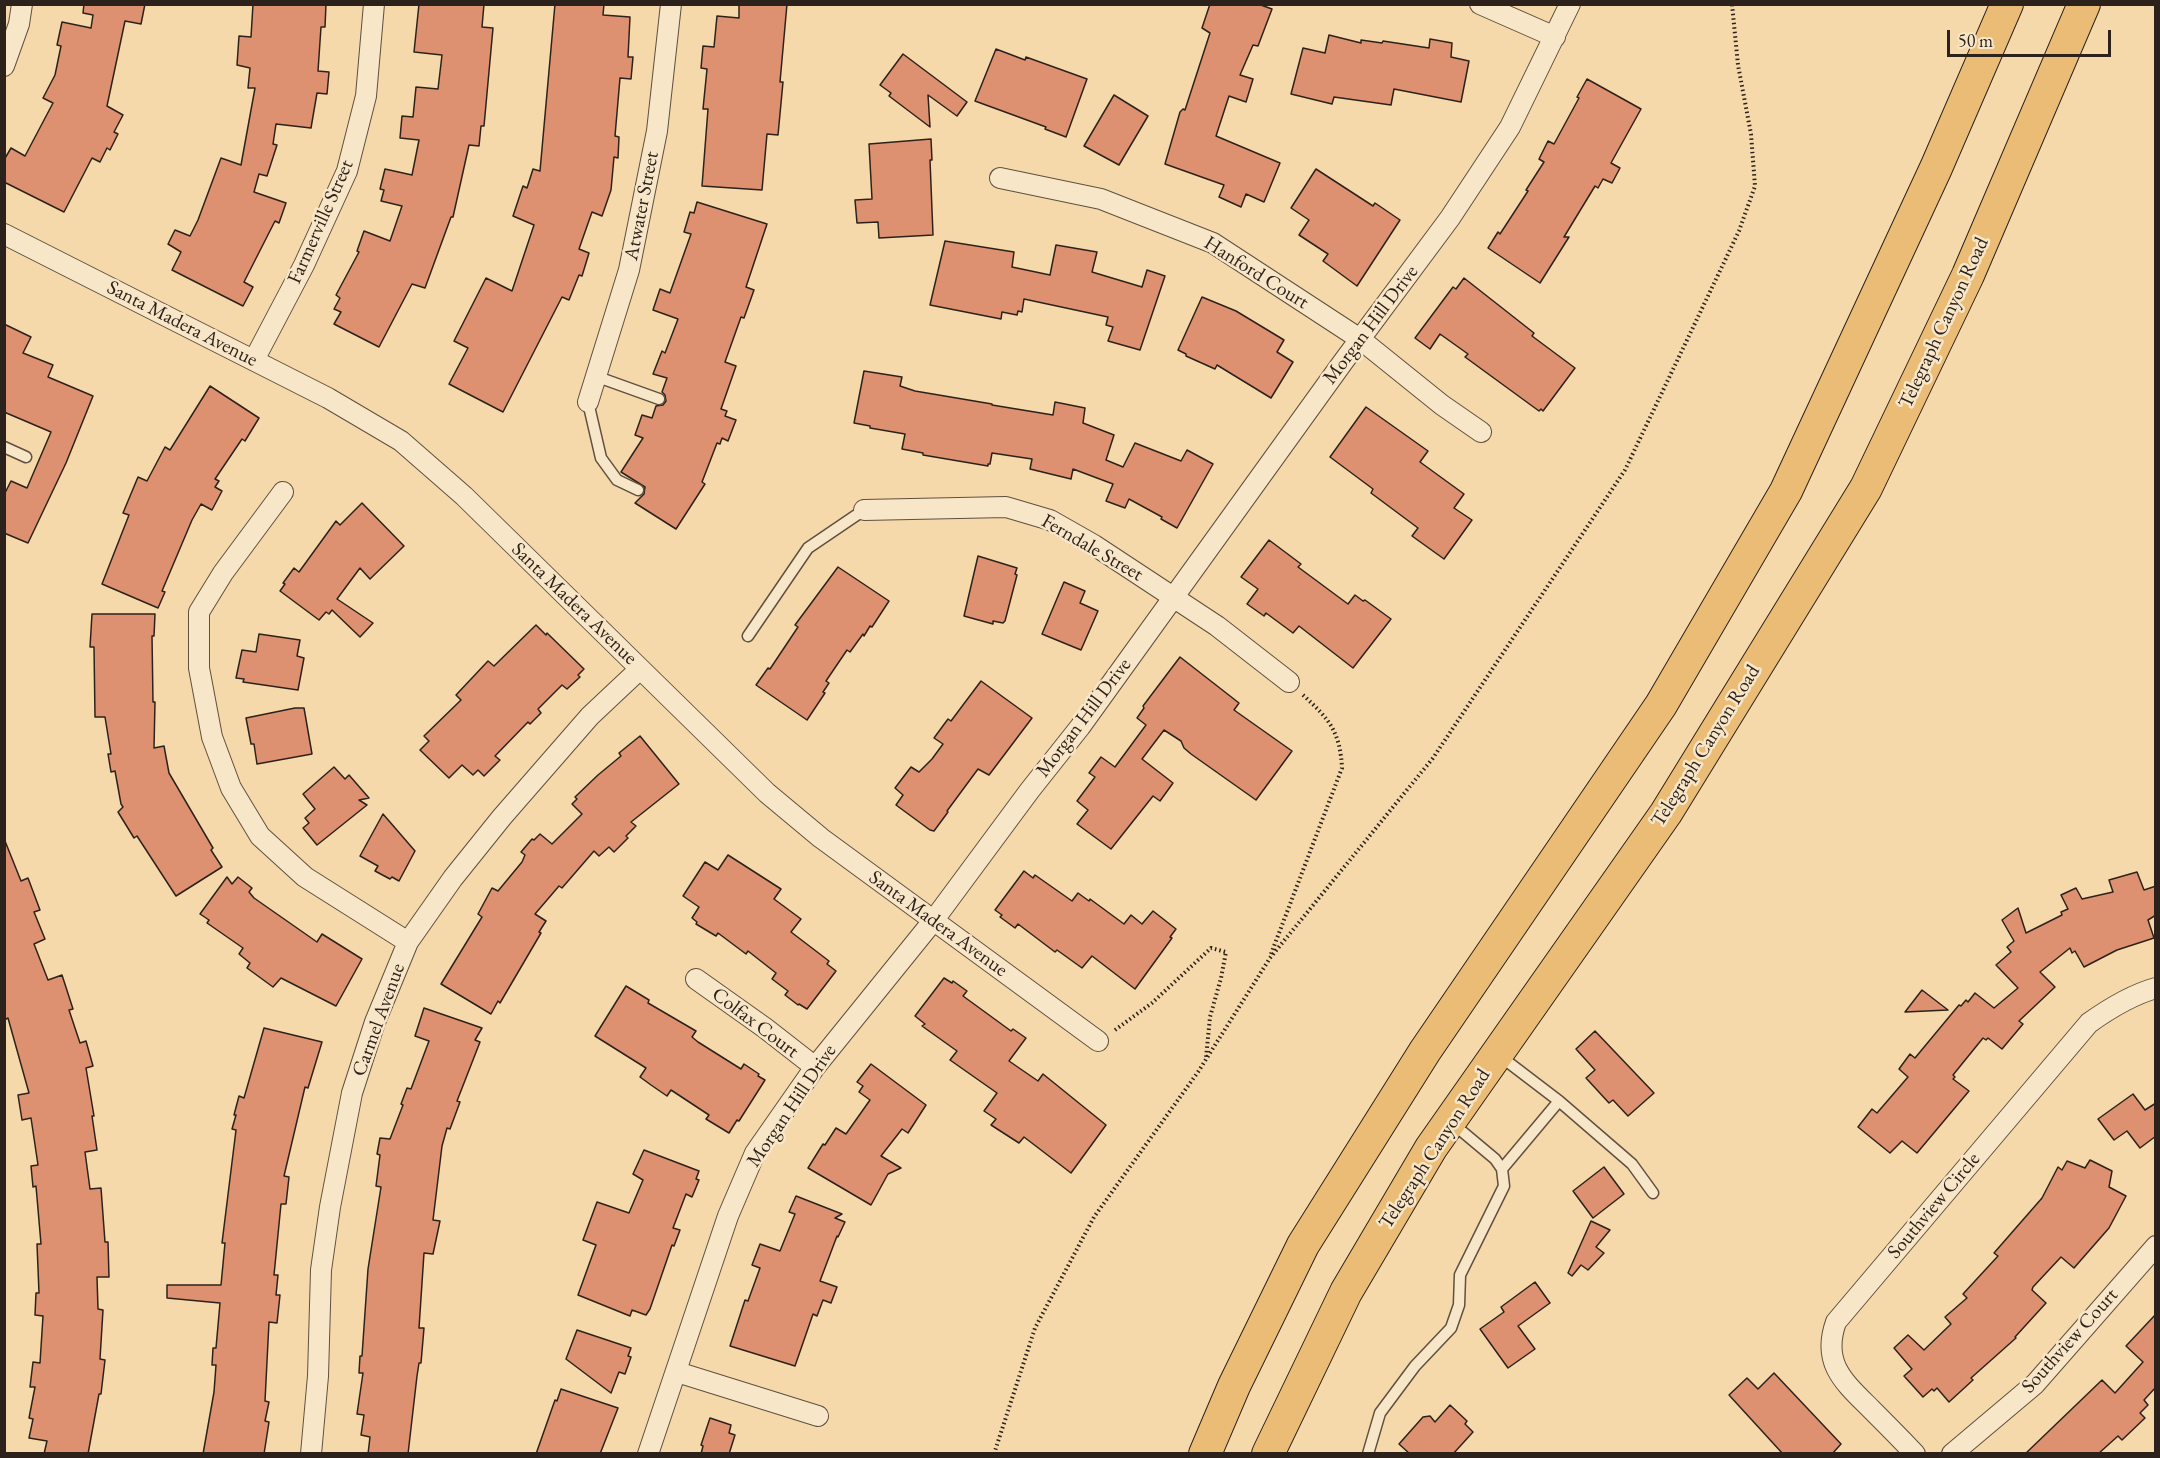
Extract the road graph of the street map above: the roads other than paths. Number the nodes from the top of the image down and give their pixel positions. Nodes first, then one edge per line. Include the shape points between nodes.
1 (22, 4) edge
2 (375, 4) edge
3 (671, 4) edge
4 (1480, 4) edge
5 (1570, 4) edge
6 (2007, 4) edge
7 (2084, 4) edge
8 (1555, 37) junction
9 (4, 66) edge
10 (1000, 178) dead end
11 (4, 234) edge
12 (1360, 339) junction
13 (254, 360) junction
14 (595, 376) junction
15 (659, 399) dead end
16 (588, 402) joint
17 (1481, 432) dead end
18 (4, 447) edge
19 (26, 457) dead end
20 (638, 490) dead end
21 (283, 492) dead end
22 (864, 510) joint
23 (1174, 597) junction
24 (748, 636) dead end
25 (640, 669) junction
26 (1290, 682) road end
27 (933, 921) junction
28 (408, 942) junction
29 (696, 979) dead end
30 (2156, 988) edge
31 (1098, 1041) road end
32 (1497, 1053) junction
33 (814, 1067) junction
34 (1559, 1101) junction
35 (1450, 1121) junction
36 (1502, 1170) junction
37 (1653, 1193) dead end
38 (2156, 1246) edge
39 (677, 1372) junction
40 (818, 1416) dead end
41 (312, 1454) edge
42 (648, 1454) edge
43 (1205, 1454) edge
44 (1268, 1454) edge
45 (1368, 1454) edge
46 (1915, 1454) edge
47 (1952, 1454) edge

1 - 9 street via 20,24
2 - 13 street, Farmerville Street via 366,96 347,171
3 - 14 street, Atwater Street via 657,131 635,241
4 - 8 street
5 - 8 street, Morgan Hill Drive
6 - 43 main road via 1936,168 1786,491 1661,705 1425,1051 1303,1245
7 - 32 main road, Telegraph Canyon Road via 1968,275 1866,488 1666,813
8 - 12 street, Morgan Hill Drive via 1510,127 1450,218
10 - 12 street, Hanford Court via 1101,200 1213,243
11 - 13 street, Santa Madera Avenue
12 - 17 street, Hanford Court
12 - 23 street, Morgan Hill Drive
13 - 25 street, Santa Madera Avenue via 401,441 464,496
14 - 15 lane
14 - 16 street, Atwater Street
16 - 20 lane via 600,458 617,480
18 - 19 lane
21 - 28 street via 223,573 200,612 199,668 212,737 231,788 260,836 305,877
22 - 23 street, Ferndale Street via 1006,507 1050,520
22 - 24 lane via 808,548
23 - 26 street, Ferndale Street
23 - 27 street, Morgan Hill Drive
25 - 27 street, Santa Madera Avenue via 767,793
25 - 28 street, Carmel Avenue via 590,716 502,817
27 - 31 street, Santa Madera Avenue
27 - 33 street, Morgan Hill Drive
28 - 41 street, Carmel Avenue via 375,1022 352,1093 336,1174 321,1270
29 - 33 street, Colfax Court
30 - 46 street, Southview Circle via 2130,997 2089,1023 1836,1322 1831,1340 1840,1377
32 - 34 lane
32 - 35 main road, Telegraph Canyon Road
33 - 39 street, Morgan Hill Drive via 755,1153 728,1216
34 - 36 lane
34 - 37 lane via 1632,1164
35 - 36 lane via 1495,1159
35 - 44 main road, Telegraph Canyon Road via 1346,1292
36 - 45 lane via 1503,1186 1460,1275 1459,1305 1451,1328 1380,1413
38 - 47 street, Southview Court via 2035,1384
39 - 40 street
39 - 42 street, Morgan Hill Drive

